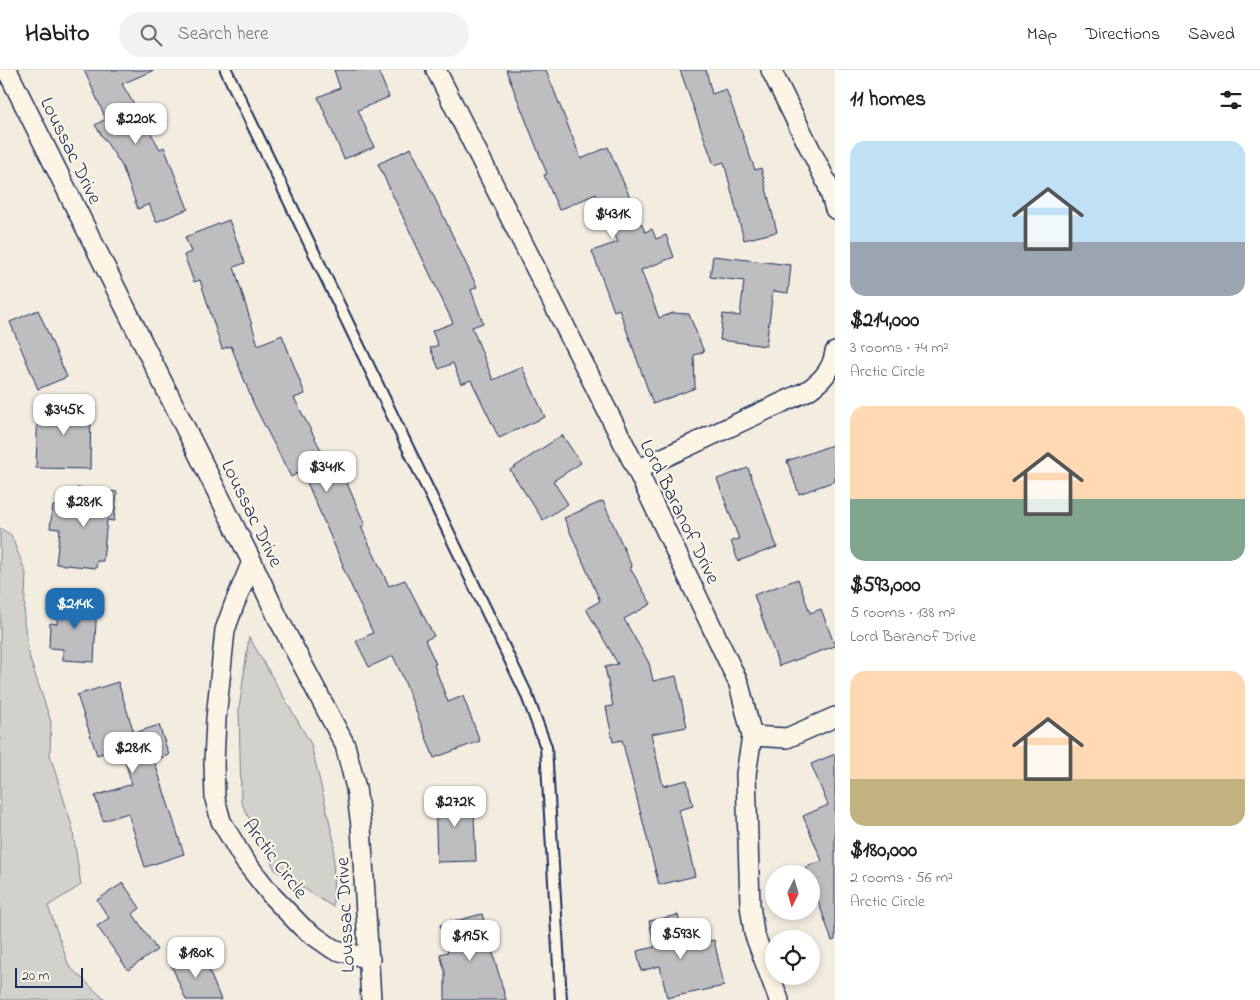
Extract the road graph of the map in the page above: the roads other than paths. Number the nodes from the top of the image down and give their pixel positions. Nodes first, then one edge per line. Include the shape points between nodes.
1 (7, 70) edge
2 (226, 70) edge
3 (436, 70) edge
4 (771, 70) edge
5 (835, 209) edge
6 (835, 352) edge
7 (637, 470) junction
8 (252, 562) junction
9 (835, 717) edge
10 (752, 736) junction
11 (370, 959) junction
12 (371, 1000) edge
13 (561, 1000) edge
14 (779, 1000) edge

1 - 8 street, Loussac Drive
2 - 13 lane via 530,702 546,747
3 - 7 street, Lord Baranof Drive
4 - 5 street via 827,183
6 - 7 street via 828,372 819,384
7 - 10 street, Lord Baranof Drive via 739,684
8 - 11 street, Loussac Drive via 345,745 361,826
8 - 11 street, Arctic Circle via 225,630 214,764 215,798 221,821 244,860 303,928 333,949
9 - 10 street via 787,738
10 - 14 street, Lord Baranof Drive via 746,774 750,905 754,933
11 - 12 street, Loussac Drive

